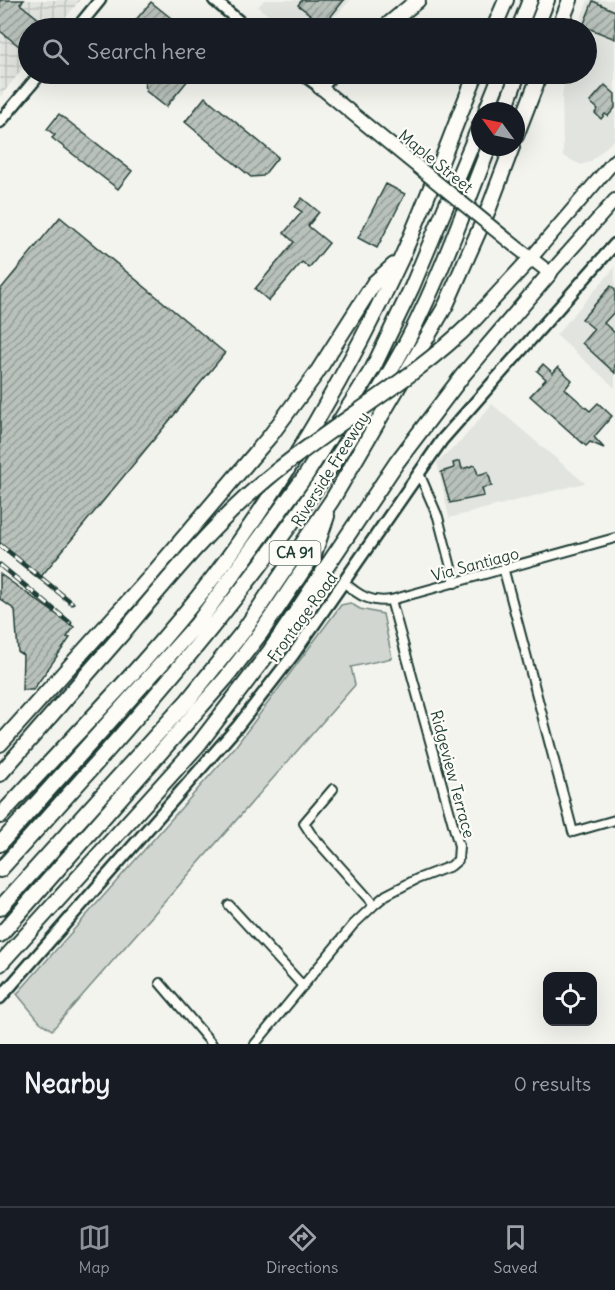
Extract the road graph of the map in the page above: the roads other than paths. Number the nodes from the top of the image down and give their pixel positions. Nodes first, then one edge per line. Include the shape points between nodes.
1 (100, 0) edge
2 (214, 0) edge
3 (418, 0) edge
4 (506, 0) edge
5 (530, 0) edge
6 (547, 0) edge
7 (570, 0) edge
8 (85, 18) edge
9 (235, 18) edge
10 (396, 18) edge
11 (498, 18) edge
12 (523, 18) edge
13 (540, 18) edge
14 (563, 18) edge
15 (32, 84) edge
16 (316, 84) edge
17 (323, 84) edge
18 (472, 84) edge
19 (497, 84) edge
20 (514, 84) edge
21 (536, 84) edge
22 (320, 87) junction
23 (490, 102) edge
24 (507, 102) edge
25 (525, 113) edge
26 (0, 122) edge
27 (471, 146) edge
28 (485, 156) edge
29 (509, 156) edge
30 (615, 160) edge
31 (615, 200) edge
32 (615, 244) edge
33 (401, 258) junction
34 (531, 258) junction
35 (550, 273) junction
36 (420, 473) junction
37 (332, 500) junction
38 (615, 538) edge
39 (504, 571) junction
40 (345, 583) junction
41 (455, 583) junction
42 (392, 600) junction
43 (0, 744) edge
44 (0, 774) edge
45 (333, 789) dead end
46 (0, 816) edge
47 (615, 820) edge
48 (0, 844) edge
49 (0, 870) edge
50 (230, 905) dead end
51 (374, 905) junction
52 (0, 908) edge
53 (0, 935) edge
54 (0, 964) edge
55 (160, 983) dead end
56 (303, 986) junction
57 (0, 998) edge
58 (212, 1044) edge
59 (255, 1044) edge

1 - 8 main road
2 - 9 main road
3 - 10 highway
4 - 11 highway
5 - 12 highway
6 - 13 highway
7 - 14 highway
15 - 26 main road
16 - 22 main road, Maple Street
17 - 22 highway
18 - 33 highway
19 - 23 highway
20 - 24 highway
21 - 25 highway
22 - 34 main road, Maple Street, bridge
27 - 48 highway via 373,368 306,475 197,624
28 - 49 highway via 442,264 396,361 303,507 198,648
29 - 37 highway, Riverside Freeway / CA 91 via 446,305
30 - 34 main road
31 - 35 main road
32 - 36 main road, Frontage Road via 465,413
33 - 43 highway via 374,283 316,374 270,436
33 - 46 highway via 345,369 297,451 215,575 163,638
34 - 35 main road, Maple Street
34 - 44 highway, bridge via 473,321 426,363 301,452 201,541
35 - 54 highway via 463,375 404,453 277,641 198,745
36 - 40 main road, Frontage Road
36 - 41 street via 438,517
37 - 52 highway, Riverside Freeway / CA 91 via 243,633 188,700
37 - 53 highway via 314,554 260,634 181,731
38 - 39 street, Via Santiago
39 - 41 street, Via Santiago
39 - 47 street via 573,832
40 - 42 street, Via Santiago via 365,597
40 - 57 main road, Frontage Road via 238,726
41 - 42 street, Via Santiago
42 - 51 street, Ridgeview Terrace via 459,846 458,860 451,866 417,879
45 - 51 street via 304,823
50 - 56 street
51 - 56 street, Ridgeview Terrace
55 - 58 street
56 - 59 street, Ridgeview Terrace

